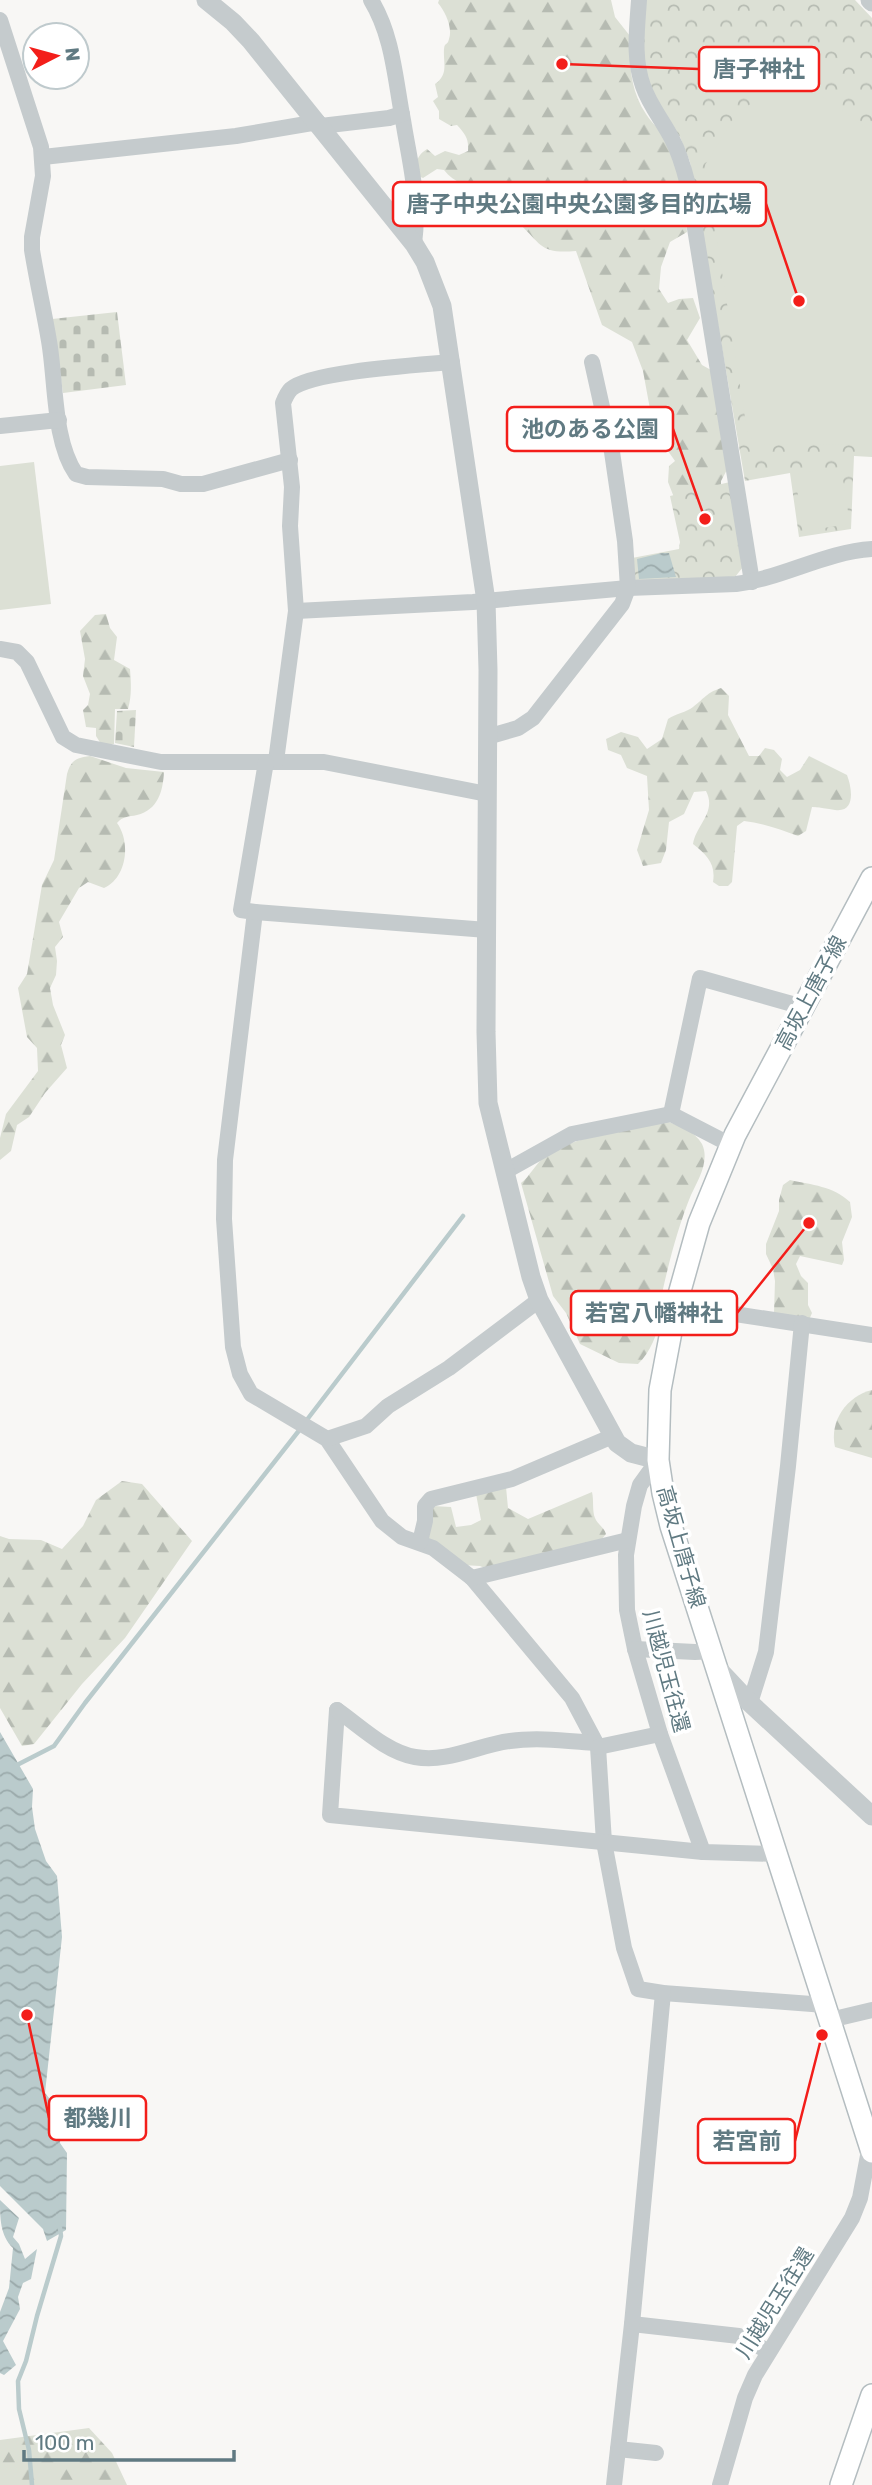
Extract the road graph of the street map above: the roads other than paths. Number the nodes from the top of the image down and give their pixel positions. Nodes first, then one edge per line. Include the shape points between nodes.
1 (206, 0) edge
2 (371, 0) edge
3 (639, 0) edge
4 (0, 20) edge
5 (402, 114) junction
6 (320, 124) junction
7 (43, 157) junction
8 (414, 244) junction
9 (452, 362) junction
10 (592, 362) dead end
11 (59, 420) junction
12 (0, 426) edge
13 (290, 460) junction
14 (872, 549) edge
15 (752, 582) junction
16 (628, 588) junction
17 (486, 601) junction
18 (296, 611) junction
19 (0, 649) edge
20 (487, 737) junction
21 (271, 761) junction
22 (487, 793) junction
23 (872, 878) edge
24 (255, 912) junction
25 (487, 930) junction
26 (803, 1007) junction
27 (671, 1114) junction
28 (731, 1145) junction
29 (504, 1172) junction
30 (540, 1300) junction
31 (676, 1305) junction
32 (802, 1323) junction
33 (872, 1335) edge
34 (613, 1436) junction
35 (327, 1439) junction
36 (658, 1460) junction
37 (628, 1540) junction
38 (421, 1542) junction
39 (472, 1578) junction
40 (635, 1649) junction
41 (716, 1660) junction
42 (750, 1703) junction
43 (660, 1734) junction
44 (597, 1745) junction
45 (872, 1816) edge
46 (604, 1842) junction
47 (703, 1852) junction
48 (776, 1854) junction
49 (663, 1993) junction
50 (872, 2010) edge
51 (827, 2012) junction
52 (871, 2147) edge
53 (632, 2324) junction
54 (768, 2351) junction
55 (872, 2395) edge
56 (618, 2449) junction
57 (656, 2453) dead end
58 (614, 2485) edge
59 (720, 2485) edge
60 (841, 2485) edge

1 - 6 street via 251,41
2 - 5 street via 386,30
3 - 15 street via 636,56 652,106 677,150 688,185
4 - 7 street
5 - 6 street
5 - 8 street via 418,215
6 - 7 street
6 - 8 street
7 - 11 street via 32,250
8 - 9 street via 435,284
9 - 13 street via 363,370 291,389 283,403
9 - 17 street
10 - 16 street via 612,452
11 - 12 street
11 - 13 street via 69,465 76,474 87,477 203,484
13 - 18 street
14 - 15 street via 844,553
15 - 16 street
16 - 17 street
16 - 20 street via 622,604 533,718 518,728
17 - 18 street
17 - 20 street
18 - 21 street
19 - 21 street via 17,652 27,662 69,743 161,762
20 - 22 street
21 - 22 street via 324,762
21 - 24 street via 241,910
22 - 25 street
23 - 26 main road, 高坂上唐子線
24 - 25 street
24 - 35 street via 225,1160 224,1219 233,1347 251,1394
25 - 29 street via 488,1103
26 - 27 street via 700,978
26 - 28 main road, 高坂上唐子線
27 - 28 street
27 - 29 street via 572,1135
28 - 31 main road, 高坂上唐子線 via 699,1223
29 - 30 street
30 - 34 street
30 - 35 street via 366,1426
31 - 32 street
31 - 36 main road, 高坂上唐子線 via 660,1390
32 - 33 street
32 - 42 street via 766,1653
34 - 36 street via 626,1451
34 - 38 street via 512,1479 431,1499 425,1506
35 - 38 street via 382,1521 402,1536
36 - 37 street, 川越児玉往還 via 640,1485
36 - 41 main road, 高坂上唐子線 via 671,1526
37 - 39 street
37 - 40 street, 川越児玉往還 via 626,1588
38 - 39 street
39 - 44 street via 572,1698
40 - 41 street via 695,1652
40 - 43 street, 川越児玉往還
41 - 42 street
41 - 48 main road, 高坂上唐子線
42 - 45 street
43 - 44 street
43 - 47 street, 川越児玉往還
44 - 46 street
44 - 46 street via 509,1741 441,1758 415,1757 392,1749 337,1710 330,1815
46 - 47 street
46 - 49 street via 624,1948 638,1989
47 - 48 street
48 - 51 main road, 高坂上唐子線
49 - 51 street
49 - 53 street
50 - 51 street
51 - 52 main road, 高坂上唐子線
52 - 54 street, 川越児玉往還 via 852,2217
53 - 54 street via 739,2336
53 - 56 street
54 - 59 street, 川越児玉往還 via 745,2398
55 - 60 main road
56 - 57 street
56 - 58 street

